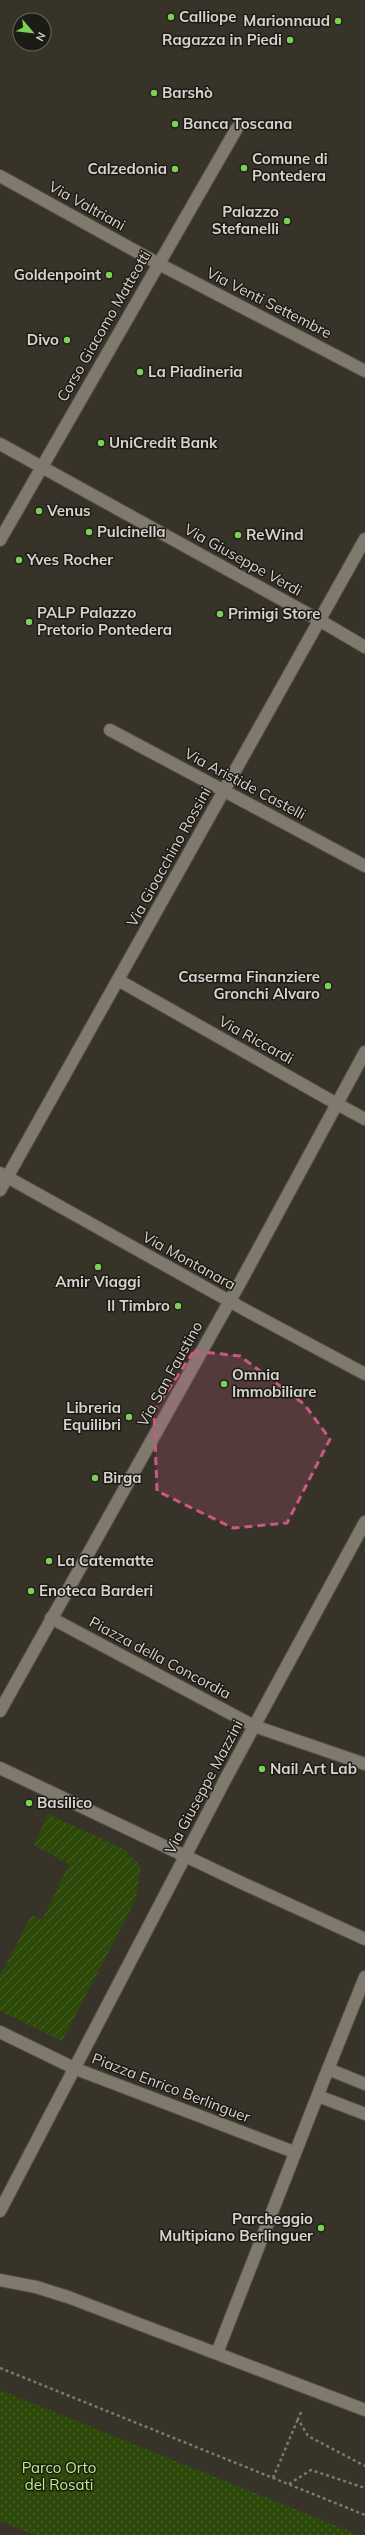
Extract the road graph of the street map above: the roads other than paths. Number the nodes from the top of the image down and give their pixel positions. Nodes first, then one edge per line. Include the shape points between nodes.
1 (237, 128) dead end
2 (0, 176) edge
3 (159, 264) junction
4 (365, 371) edge
5 (0, 444) edge
6 (42, 467) junction
7 (365, 539) edge
8 (0, 540) edge
9 (319, 620) junction
10 (365, 647) edge
11 (110, 730) dead end
12 (225, 791) junction
13 (365, 866) edge
14 (118, 980) junction
15 (365, 1052) edge
16 (337, 1104) junction
17 (365, 1119) edge
18 (4, 1175) edge
19 (0, 1190) edge
20 (229, 1301) junction
21 (365, 1374) edge
22 (365, 1522) edge
23 (51, 1618) junction
24 (0, 1711) edge
25 (254, 1726) junction
26 (365, 1764) edge
27 (0, 1768) edge
28 (185, 1856) junction
29 (365, 1939) edge
30 (365, 1977) edge
31 (0, 2032) edge
32 (76, 2069) junction
33 (328, 2069) junction
34 (365, 2084) edge
35 (318, 2096) junction
36 (365, 2114) edge
37 (294, 2152) junction
38 (0, 2211) edge
39 (0, 2280) edge
40 (217, 2353) junction
41 (365, 2410) edge

1 - 3 street, Corso Giacomo Matteotti
2 - 3 street, Via Valtriani
3 - 4 street, Via Venti Settembre
3 - 6 street, Corso Giacomo Matteotti
5 - 6 street, Via Giuseppe Verdi
6 - 8 street, Corso Giacomo Matteotti
6 - 9 street, Via Giuseppe Verdi
7 - 9 street, Via Gioacchino Rossini
9 - 10 street, Via Giuseppe Verdi
9 - 12 street, Via Gioacchino Rossini
11 - 12 street, Via Aristide Castelli
12 - 13 street, Via Aristide Castelli
12 - 14 street, Via Gioacchino Rossini
14 - 16 street, Via Riccardi
14 - 18 street, Via Gioacchino Rossini
15 - 16 street, Via San Faustino
16 - 17 street, Via Riccardi
16 - 20 street, Via San Faustino
18 - 19 street, Via Gioacchino Rossini
18 - 20 street, Via Montanara
20 - 21 street, Via Montanara
20 - 23 street, Via San Faustino
22 - 25 street, Via Giuseppe Mazzini
23 - 24 street, Via San Faustino
23 - 25 street, Piazza della Concordia
25 - 26 street, Piazza della Concordia
25 - 28 street, Via Giuseppe Mazzini
27 - 28 street
28 - 29 street
28 - 32 street, Via Giuseppe Mazzini
30 - 33 street
31 - 32 street
32 - 37 street, Piazza Enrico Berlinguer
32 - 38 street, Piazza Enrico Berlinguer
33 - 34 street
33 - 35 street
35 - 36 street
35 - 37 street
37 - 40 street
39 - 40 street via 36,2286
40 - 41 street

